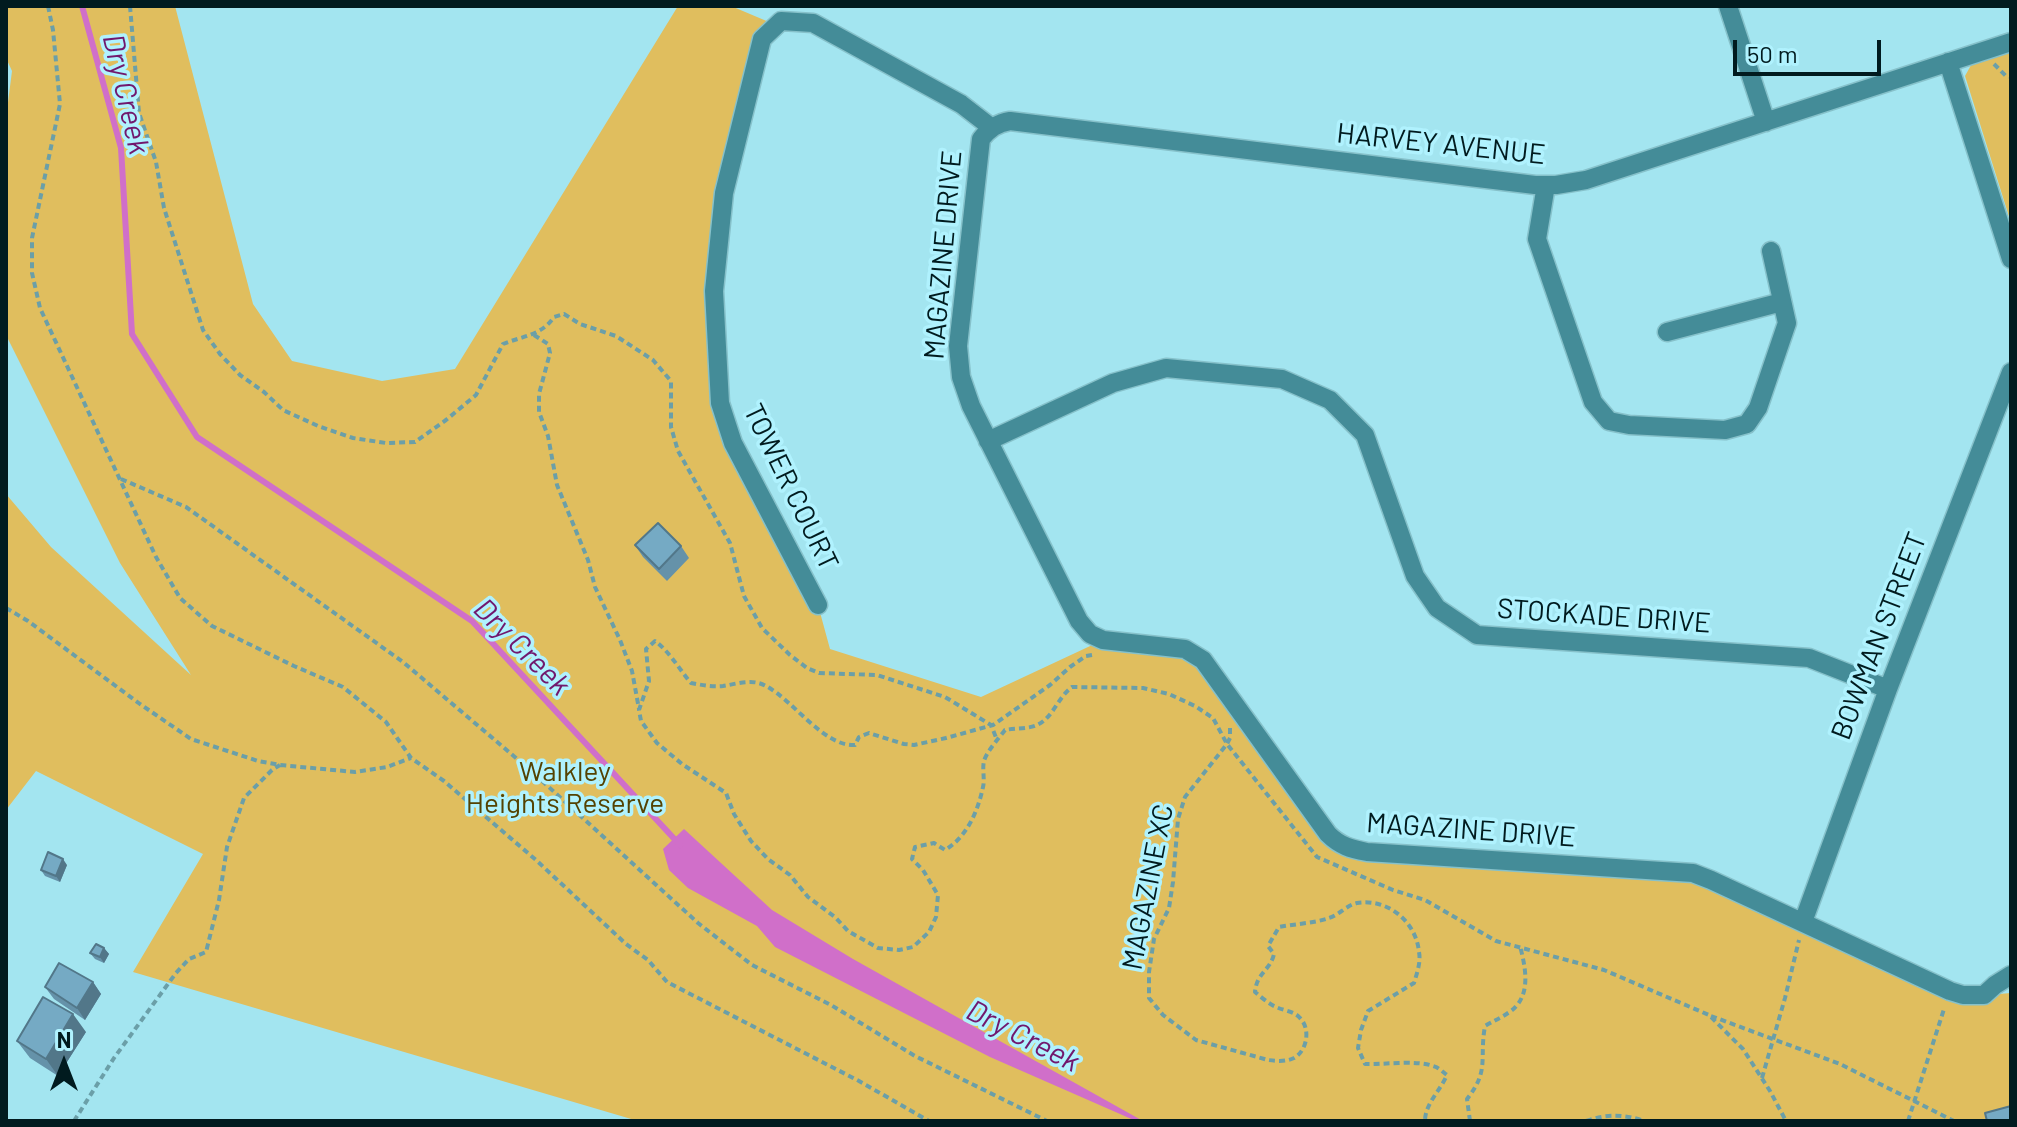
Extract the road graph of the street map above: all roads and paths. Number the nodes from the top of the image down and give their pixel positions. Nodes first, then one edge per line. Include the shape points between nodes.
1 (48, 6) edge
2 (130, 6) edge
3 (1728, 6) edge
4 (2011, 42) edge
5 (1948, 62) junction
6 (1766, 122) junction
7 (992, 128) junction
8 (1546, 185) junction
9 (1771, 251) dead end
10 (2011, 259) edge
11 (1782, 302) junction
12 (1667, 332) dead end
13 (534, 335) junction
14 (2011, 372) edge
15 (988, 441) junction
16 (119, 478) junction
17 (818, 605) dead end
18 (6, 608) edge
19 (1100, 655) dead end
20 (1888, 689) junction
21 (1169, 694) dead end
22 (639, 710) junction
23 (1231, 723) dead end
24 (991, 725) junction
25 (997, 740) junction
26 (411, 758) junction
27 (280, 765) junction
28 (1803, 922) junction
29 (2011, 975) edge
30 (1950, 991) junction
31 (1709, 1015) junction
32 (1774, 1040) junction
33 (1762, 1078) junction
34 (1916, 1100) junction
35 (74, 1121) edge
36 (929, 1121) edge
37 (1047, 1121) edge
38 (1425, 1121) edge
39 (1470, 1121) edge
40 (1586, 1121) edge
41 (1644, 1121) edge
42 (1786, 1121) edge
43 (1908, 1121) edge
44 (1954, 1121) edge

1 - 16 path via 60,104 32,238 32,273 40,308
2 - 13 path via 139,113 164,208 203,330 240,375 283,410 318,426 353,438 415,442 476,395 503,344
3 - 6 street
4 - 5 street, HARVEY AVENUE
5 - 6 street, HARVEY AVENUE
5 - 10 street
6 - 8 street, HARVEY AVENUE via 1586,180
7 - 8 street, HARVEY AVENUE via 1010,121
7 - 15 street, MAGAZINE DRIVE via 981,139 958,346 966,394
7 - 17 street, TOWER COURT via 961,104 813,23 781,21 762,39 724,193 714,291 720,403 733,443
8 - 11 street via 1537,239 1593,402 1609,421 1725,430 1747,424 1758,408 1787,323
9 - 11 street
11 - 12 street
13 - 22 path via 548,344 550,353 539,412 557,485 632,671
13 - 24 path via 564,314 616,336 653,360 671,381 671,427 678,451 730,543 750,607 762,628 790,655 819,673 877,675 945,697
14 - 20 street, BOWMAN STREET
15 - 20 street, STOCKADE DRIVE via 1113,383 1166,368 1282,379 1330,400 1365,435 1415,576 1437,608 1477,635 1809,658
15 - 28 street, MAGAZINE DRIVE via 1085,628 1103,640 1185,649 1203,660 1339,844 1367,852 1693,873
16 - 26 path via 180,598 212,626 343,687 386,722
16 - 37 path via 186,507 403,662 752,965 915,1056
18 - 27 path via 191,739
19 - 24 path via 1086,656
20 - 28 street, BOWMAN STREET
21 - 25 path via 1143,688 1072,687 1038,725 1005,730
22 - 24 path via 649,681 646,649 655,641 691,683 763,684 845,746 869,733 914,745
22 - 25 path via 657,743 726,793 751,841 808,897 848,931 878,948 899,950 913,947 936,917 938,895 912,859 915,847 934,843 945,850 964,833 983,785 984,761
23 - 38 path, MAGAZINE XC via 1230,738 1185,797 1178,819 1169,908 1154,939 1149,998 1196,1040 1268,1060 1294,1058 1307,1039 1301,1019 1255,992 1256,981 1271,964 1274,954 1268,946 1273,936 1279,927 1330,918 1354,903 1391,907 1416,936 1417,972 1414,983 1368,1011 1358,1048 1365,1064 1404,1062 1436,1067 1447,1075
24 - 25 path
26 - 27 path via 355,772
26 - 36 path via 536,860 667,982
27 - 35 path via 244,798 227,847 206,952 189,959 176,973
28 - 30 street, MAGAZINE DRIVE
28 - 32 path
29 - 30 street, MAGAZINE DRIVE via 1984,995
30 - 34 path
31 - 32 path
31 - 33 path via 1743,1049
31 - 39 path via 1604,970 1520,946 1526,988 1509,1013 1485,1026 1484,1066 1467,1099
32 - 33 path
32 - 34 path
33 - 42 path
34 - 43 path
34 - 44 path
40 - 41 path via 1624,1115

